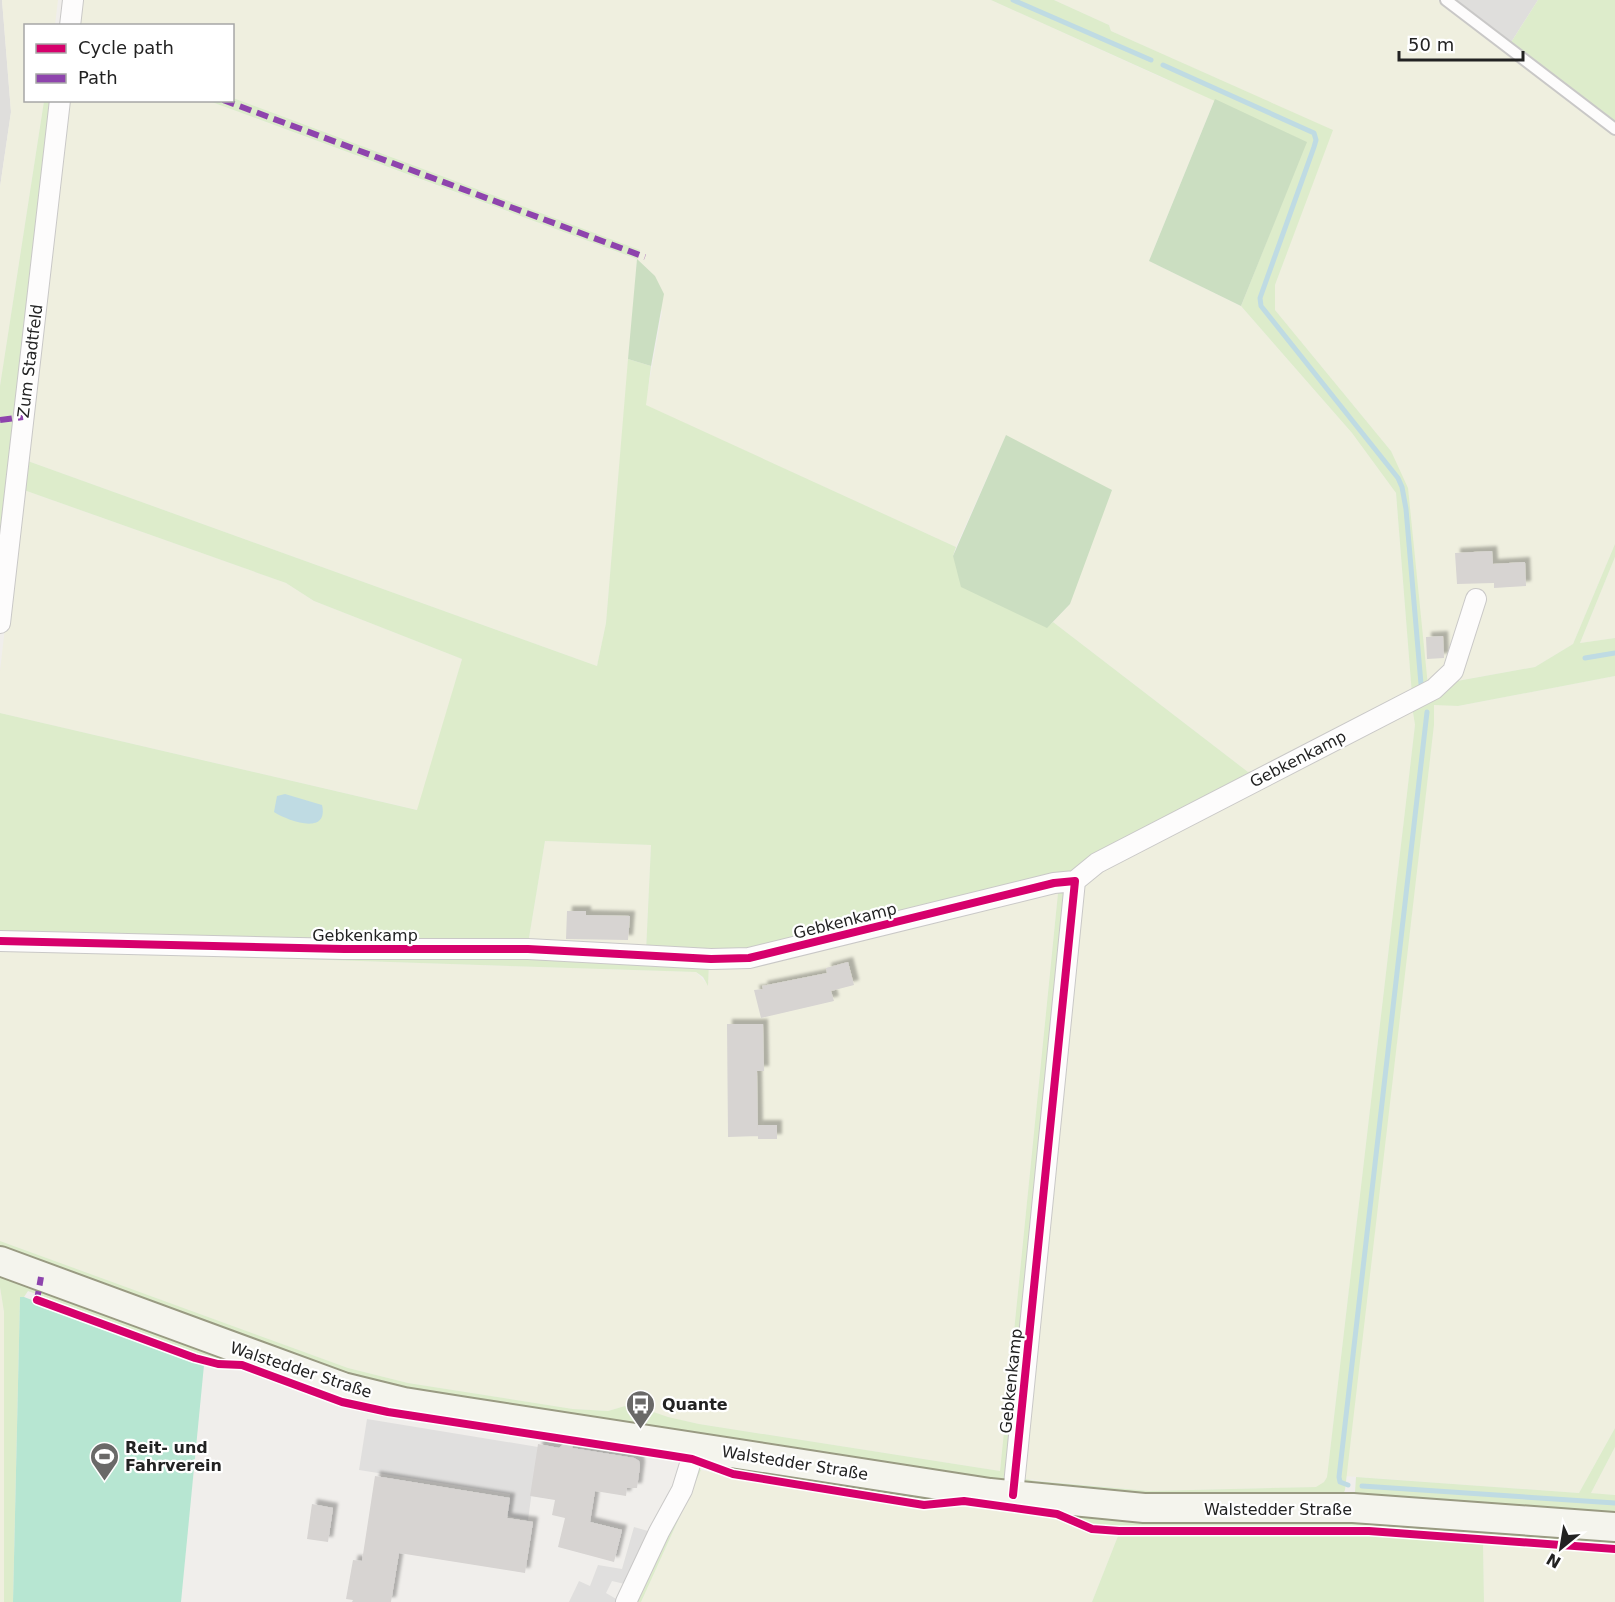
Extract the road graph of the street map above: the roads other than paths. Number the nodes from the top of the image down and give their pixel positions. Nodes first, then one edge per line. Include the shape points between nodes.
1 (73, 0) edge
2 (1446, 0) edge
3 (70, 24) edge
4 (60, 102) edge
5 (1615, 129) edge
6 (1476, 599) dead end
7 (0, 622) edge
8 (1076, 881) junction
9 (0, 941) edge
10 (0, 1262) edge
11 (694, 1448) junction
12 (1013, 1495) junction
13 (1615, 1527) edge
14 (626, 1602) edge

1 - 3 street
2 - 5 lane
4 - 7 street, Zum Stadtfeld
6 - 8 street, Gebkenkamp via 1453,671 1434,689 1097,863
8 - 9 street, Gebkenkamp via 1054,883 749,958 528,949
8 - 12 street, Gebkenkamp
10 - 11 main road, Walstedder Straße via 343,1387 415,1404
11 - 12 main road, Walstedder Straße
11 - 14 street via 682,1490
12 - 13 main road, Walstedder Straße via 1144,1508 1353,1508

